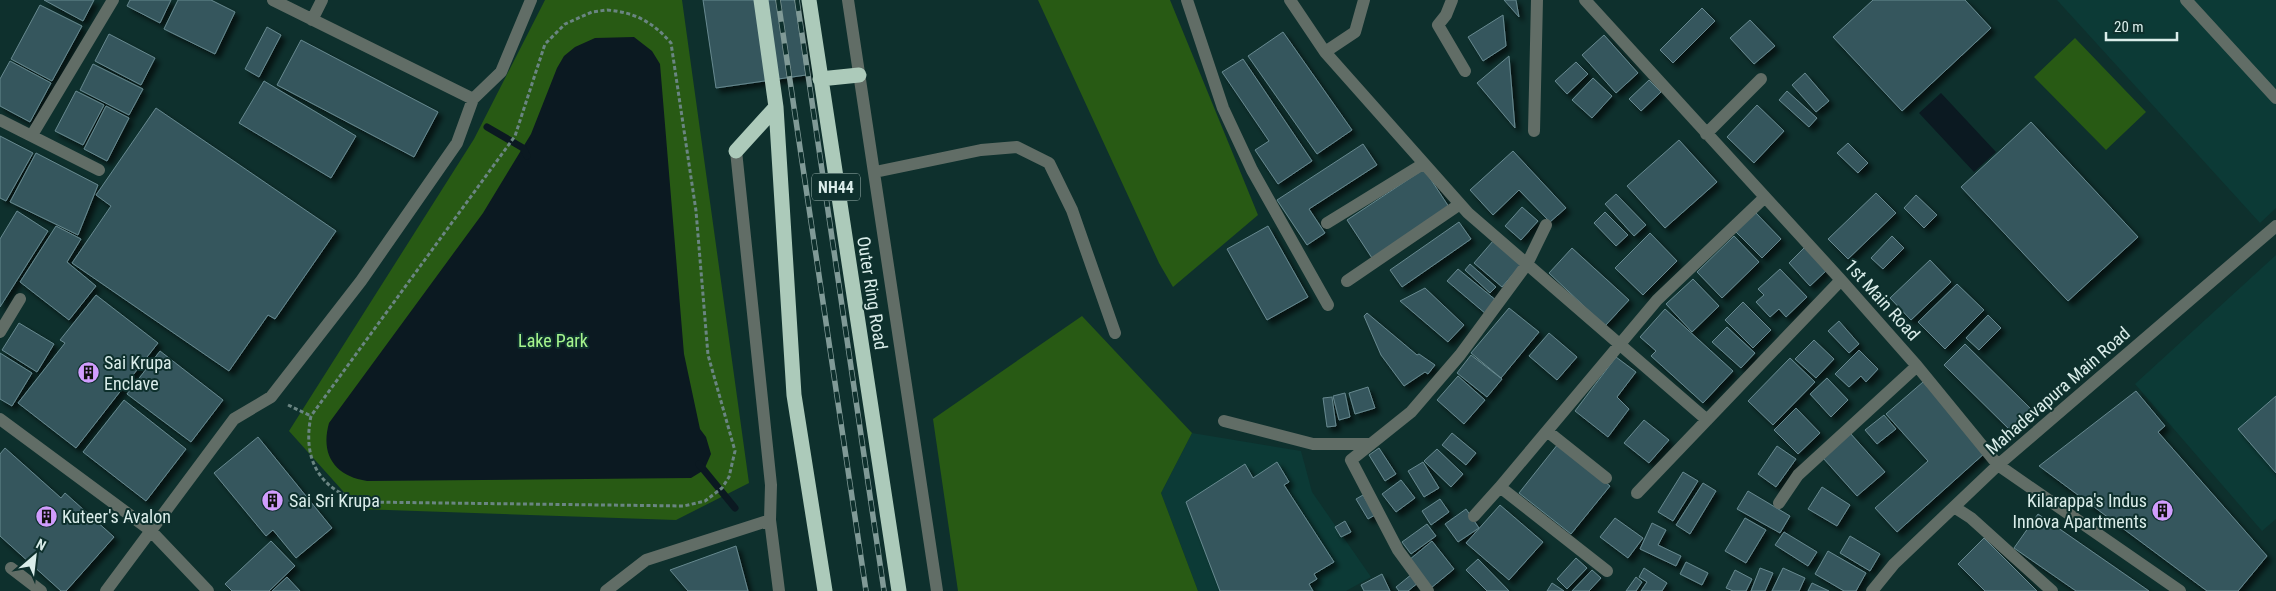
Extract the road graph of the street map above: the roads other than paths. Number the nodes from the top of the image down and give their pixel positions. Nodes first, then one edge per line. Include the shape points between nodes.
1 (113, 0) edge
2 (273, 0) edge
3 (322, 0) edge
4 (531, 0) edge
5 (761, 0) edge
6 (809, 0) edge
7 (848, 0) edge
8 (1188, 0) edge
9 (1290, 0) edge
10 (1364, 0) edge
11 (1452, 0) edge
12 (1537, 0) edge
13 (1584, 0) edge
14 (2186, 0) edge
15 (312, 20) junction
16 (1325, 52) junction
17 (1465, 71) dead end
18 (859, 75) junction
19 (820, 79) junction
20 (1761, 79) dead end
21 (2276, 98) edge
22 (473, 99) junction
23 (776, 107) junction
24 (0, 120) edge
25 (1534, 131) dead end
26 (1706, 134) junction
27 (32, 135) junction
28 (736, 151) joint
29 (1423, 164) junction
30 (98, 170) dead end
31 (875, 172) junction
32 (1764, 198) junction
33 (1460, 204) junction
34 (1327, 222) dead end
35 (1546, 224) dead end
36 (2276, 226) edge
37 (1527, 264) junction
38 (1841, 280) junction
39 (1347, 281) dead end
40 (20, 299) dead end
41 (1328, 305) dead end
42 (0, 332) edge
43 (1115, 333) dead end
44 (1620, 344) junction
45 (1917, 366) junction
46 (0, 419) edge
47 (1707, 420) junction
48 (1224, 422) dead end
49 (1548, 431) junction
50 (1371, 444) junction
51 (1998, 465) junction
52 (1606, 478) dead end
53 (1500, 486) junction
54 (1637, 493) dead end
55 (1779, 503) dead end
56 (1954, 507) junction
57 (1474, 516) dead end
58 (770, 520) junction
59 (150, 530) junction
60 (11, 568) dead end
61 (1607, 571) dead end
62 (41, 591) edge
63 (106, 591) edge
64 (208, 591) edge
65 (606, 591) edge
66 (779, 591) edge
67 (825, 591) edge
68 (899, 591) edge
69 (938, 591) edge
70 (1428, 591) edge
71 (1872, 591) edge
72 (2052, 591) edge
73 (2180, 591) edge

1 - 27 street
2 - 15 street
3 - 15 street
4 - 22 street via 501,72
5 - 23 highway
6 - 19 highway, Outer Ring Road / NH44
7 - 18 street
8 - 41 street via 1223,108 1252,170
9 - 16 street
10 - 16 street via 1355,32
11 - 17 street via 1438,25
12 - 25 street
13 - 26 street, 1st Main Road
14 - 21 street
15 - 22 street
16 - 29 street
18 - 19 highway
18 - 31 street
19 - 68 highway, Outer Ring Road / NH44
20 - 26 street
22 - 59 street via 457,143 361,281 271,397 234,419
23 - 28 highway
23 - 67 highway via 794,396
24 - 27 street
26 - 32 street, 1st Main Road
27 - 30 street
28 - 58 street via 771,484
29 - 33 street
29 - 34 street
31 - 43 street via 981,150 1017,147 1048,163 1072,210
31 - 69 street
32 - 38 street, 1st Main Road
32 - 44 street via 1656,300
33 - 37 street
33 - 39 street
35 - 37 street
36 - 51 street, Mahadevapura Main Road
37 - 44 street
37 - 50 street via 1426,396 1412,412
38 - 45 street, 1st Main Road
38 - 47 street
40 - 42 street
44 - 47 street
44 - 49 street
45 - 51 street, 1st Main Road
45 - 55 street via 1798,475
46 - 59 street
47 - 54 street
48 - 50 street via 1314,444
49 - 52 street
49 - 53 street
50 - 70 street via 1351,460 1398,550
51 - 56 street, Mahadevapura Main Road
51 - 73 street, 1st Main Road
53 - 57 street
53 - 61 street
56 - 71 street, Mahadevapura Main Road via 1894,564
56 - 72 street via 1971,518
58 - 65 street via 646,560
58 - 66 street
59 - 63 street
59 - 64 street
60 - 62 street

